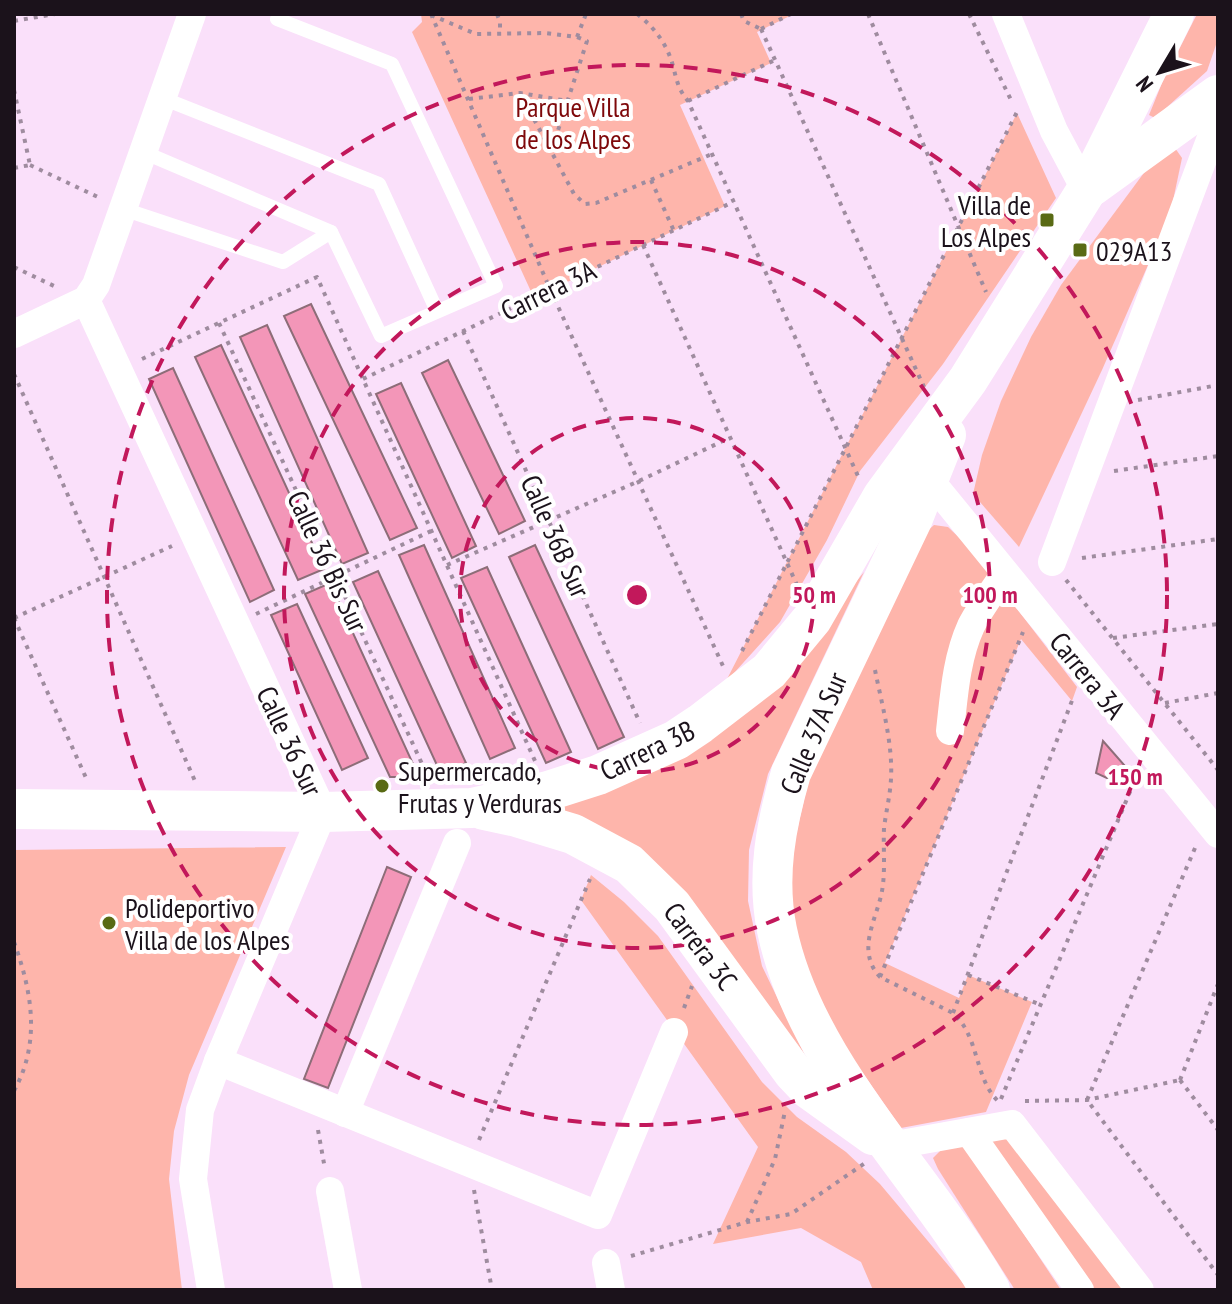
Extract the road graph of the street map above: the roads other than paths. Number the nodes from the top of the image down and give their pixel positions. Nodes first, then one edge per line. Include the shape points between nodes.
1 (192, 14) edge
2 (1006, 14) edge
3 (1142, 14) edge
4 (1174, 14) edge
5 (277, 19) dead end
6 (1135, 90) junction
7 (1218, 95) edge
8 (162, 98) junction
9 (1218, 119) edge
10 (143, 152) junction
11 (1086, 191) junction
12 (123, 209) junction
13 (331, 232) junction
14 (86, 300) junction
15 (437, 311) junction
16 (14, 334) edge
17 (968, 380) junction
18 (929, 479) junction
19 (1052, 562) road end
20 (1005, 573) junction
21 (950, 731) dead end
22 (14, 809) edge
23 (323, 812) junction
24 (464, 826) junction
25 (1212, 828) edge
26 (674, 1032) road end
27 (218, 1061) junction
28 (345, 1113) junction
29 (969, 1132) junction
30 (881, 1152) junction
31 (330, 1191) road end
32 (211, 1290) edge
33 (348, 1290) edge
34 (990, 1290) edge
35 (1080, 1290) edge
36 (1140, 1290) edge

1 - 8 street
2 - 11 street via 1054,131
3 - 6 main road
4 - 6 main road
5 - 15 lane via 392,64 496,286
6 - 11 main road
7 - 11 main road
8 - 10 street
8 - 15 lane via 379,184
9 - 19 street
10 - 12 street
10 - 13 lane
11 - 17 main road
12 - 13 lane via 283,262
12 - 14 street
13 - 15 lane via 381,336
14 - 16 street
14 - 23 street, Calle 36 Sur
17 - 18 main road, Calle 37A Sur
17 - 24 main road, Carrera 3B via 883,496 812,619 769,671 700,724 653,751
18 - 20 street, Carrera 3A
18 - 30 main road, Calle 37A Sur via 795,762 774,851 776,927 787,968
20 - 21 street via 964,646
20 - 25 street, Carrera 3A
22 - 23 main road, Carrera 3B
23 - 24 main road, Carrera 3B
23 - 27 street, Calle 36 Sur
24 - 28 street
24 - 30 main road, Carrera 3C via 517,817 573,834 629,864 672,906 801,1081
26 - 28 street via 598,1215
27 - 28 street
27 - 32 street, Calle 36 Sur via 200,1110 193,1179
29 - 30 street
29 - 35 street
29 - 36 street via 1005,1113
30 - 34 main road, Calle 37A Sur
31 - 33 street

